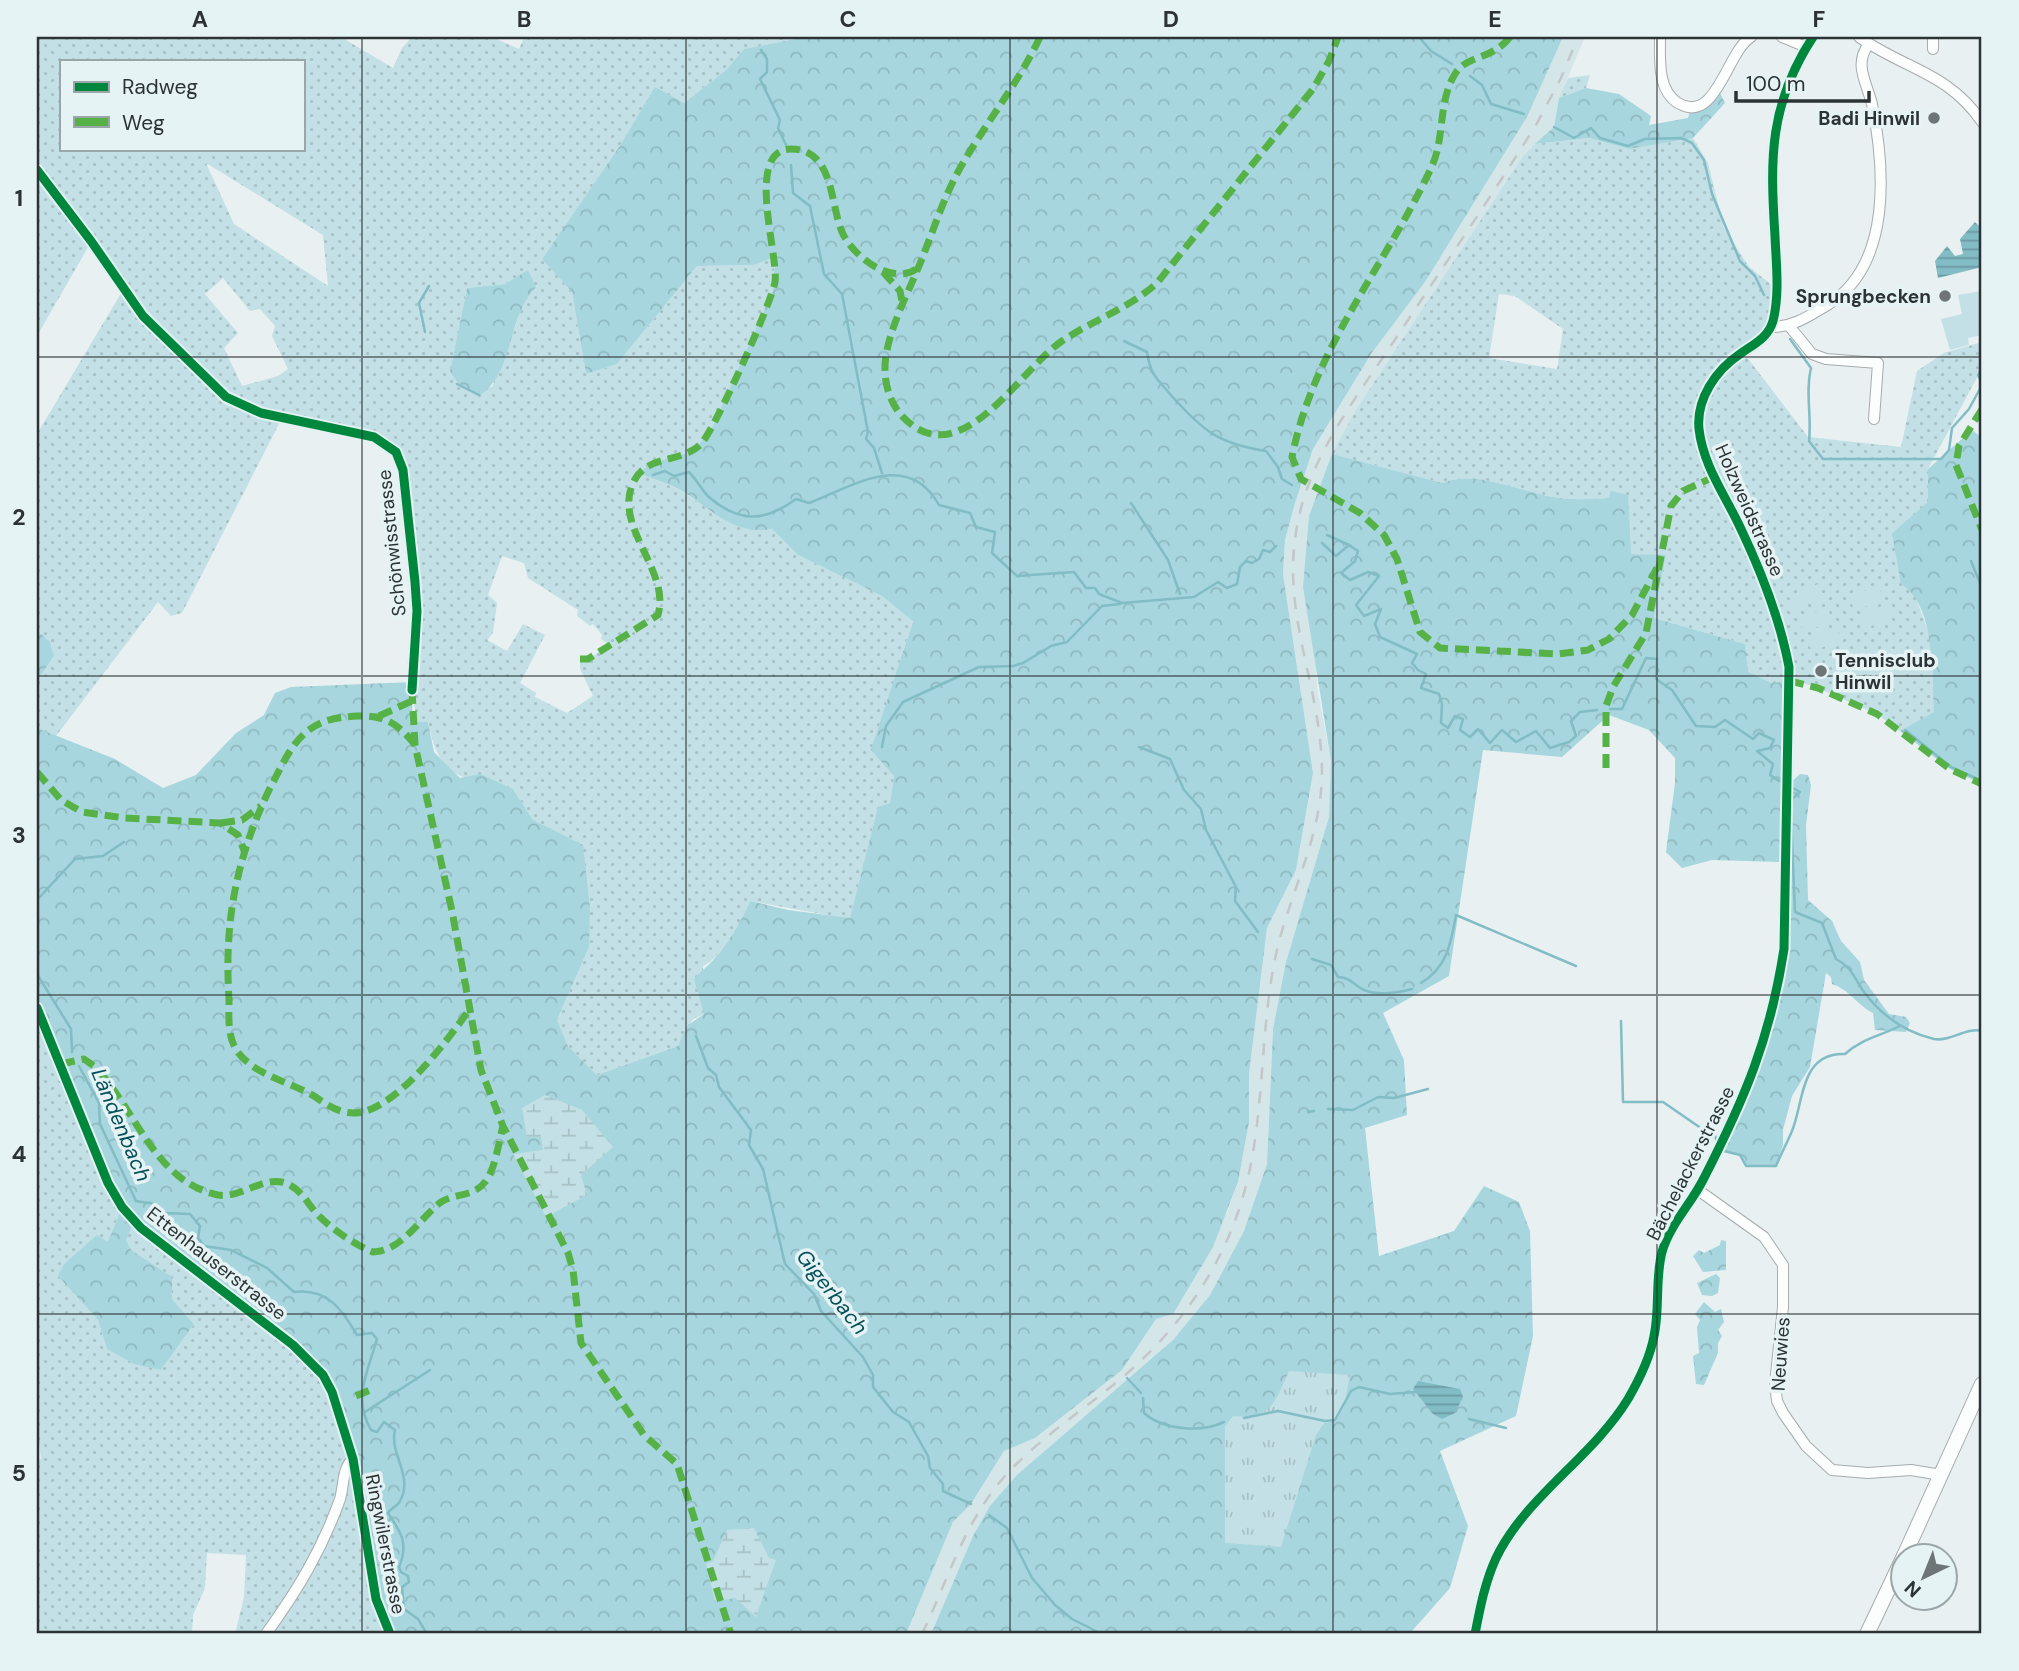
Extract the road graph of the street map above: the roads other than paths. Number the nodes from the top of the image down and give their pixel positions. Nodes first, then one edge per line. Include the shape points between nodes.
1 (1660, 37) edge
2 (1751, 37) edge
3 (1783, 37) edge
4 (1864, 40) edge
5 (1810, 42) edge
6 (1982, 122) edge
7 (37, 170) edge
8 (1771, 327) junction
9 (1790, 327) junction
10 (1874, 419) dead end
11 (412, 690) dead end
12 (1784, 949) joint
13 (37, 1008) edge
14 (1698, 1190) junction
15 (1982, 1384) edge
16 (352, 1459) junction
17 (1941, 1475) junction
18 (1910, 1542) edge
19 (1890, 1586) edge
20 (266, 1634) edge
21 (390, 1634) edge
22 (1475, 1634) edge
23 (1867, 1634) edge

1 - 2 street via 1667,92 1691,107 1715,93 1737,50
3 - 5 street
4 - 6 street via 1948,84 1970,103
4 - 9 street via 1860,68 1877,140 1879,205 1871,250 1847,290
5 - 8 street via 1787,85 1773,142 1777,276
7 - 11 street, Schönwisstrasse via 143,316 226,397 261,413 374,437 396,452 403,470 415,591
8 - 9 street
8 - 12 street, Holzweidstrasse via 1710,386 1698,420 1706,458 1752,555 1780,630 1788,667
9 - 10 street via 1812,354 1878,363
12 - 14 street, Bächelackerstrasse via 1761,1056
13 - 16 street, Ettenhauserstrasse via 108,1184 122,1207 141,1228 313,1363 332,1392
14 - 17 street, Neuwies via 1759,1233 1783,1265 1776,1393 1783,1413 1806,1446 1832,1470
14 - 22 street, Bächelackerstrasse via 1662,1252 1654,1336 1636,1384 1611,1424 1514,1529 1488,1576
15 - 17 main road
16 - 20 street via 317,1557
16 - 21 street, Ringwilerstrasse via 376,1599
17 - 18 main road
19 - 23 main road

